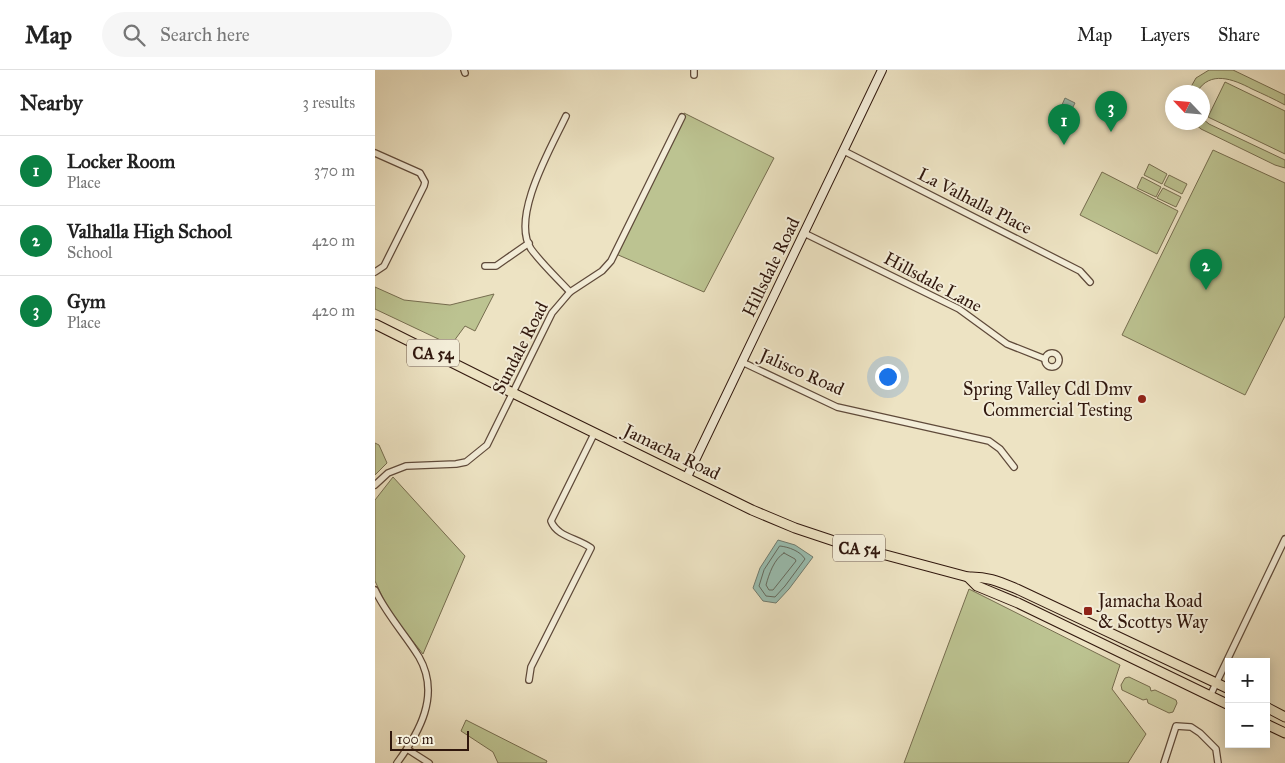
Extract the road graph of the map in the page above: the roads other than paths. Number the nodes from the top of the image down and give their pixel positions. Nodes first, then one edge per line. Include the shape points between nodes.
1 (882, 70) edge
2 (566, 116) dead end
3 (682, 117) dead end
4 (844, 151) junction
5 (375, 153) edge
6 (804, 233) junction
7 (529, 243) junction
8 (485, 266) dead end
9 (375, 272) edge
10 (1090, 282) dead end
11 (570, 292) junction
12 (375, 324) edge
13 (1045, 359) dead end
14 (742, 362) junction
15 (513, 393) junction
16 (595, 432) junction
17 (1013, 467) dead end
18 (687, 477) junction
19 (375, 485) edge
20 (1285, 539) edge
21 (968, 577) junction
22 (375, 590) edge
23 (1111, 634) junction
24 (1117, 650) junction
25 (529, 680) dead end
26 (1216, 682) junction
27 (1225, 687) edge
28 (1210, 696) junction
29 (1225, 703) edge
30 (1270, 709) edge
31 (1285, 717) edge
32 (1270, 726) edge
33 (1285, 733) edge
34 (407, 749) junction
35 (397, 763) edge
36 (429, 763) edge
37 (1164, 763) edge
38 (1218, 763) edge

1 - 4 street, Hillsdale Road
2 - 7 street via 531,190 527,205
3 - 11 street, Sundale Road via 611,262
4 - 6 street, Hillsdale Road
4 - 10 street, La Valhalla Place via 1080,271
5 - 9 street via 420,173 425,182 385,266
6 - 13 street, Hillsdale Lane via 959,309 1007,344
6 - 14 street, Hillsdale Road
7 - 8 street via 496,266
7 - 11 street
11 - 15 street, Sundale Road via 552,313
12 - 15 main road, Jamacha Road / CA 54
14 - 17 street, Jalisco Road via 837,407 989,441 1000,449
14 - 18 street, Hillsdale Road
15 - 16 main road, Jamacha Road / CA 54
15 - 19 street, Sundale Road via 487,445 473,458 456,464 398,468
16 - 18 main road, Jamacha Road / CA 54
16 - 25 street via 551,521 556,530 591,548 531,667
18 - 21 main road, Jamacha Road / CA 54 via 795,528
20 - 26 street
21 - 23 main road, Jamacha Road / CA 54 via 982,576 1017,589
21 - 24 main road, Jamacha Road / CA 54 via 977,586
22 - 34 street via 420,659 427,681 427,708 422,724
23 - 24 main road
23 - 26 main road, Jamacha Road / CA 54
24 - 28 main road, Jamacha Road / CA 54
26 - 27 main road, Jamacha Road / CA 54
26 - 28 street
28 - 29 main road, Jamacha Road / CA 54
30 - 31 main road
32 - 33 main road
34 - 35 street
34 - 36 street
37 - 38 street via 1176,726 1200,733 1216,748

